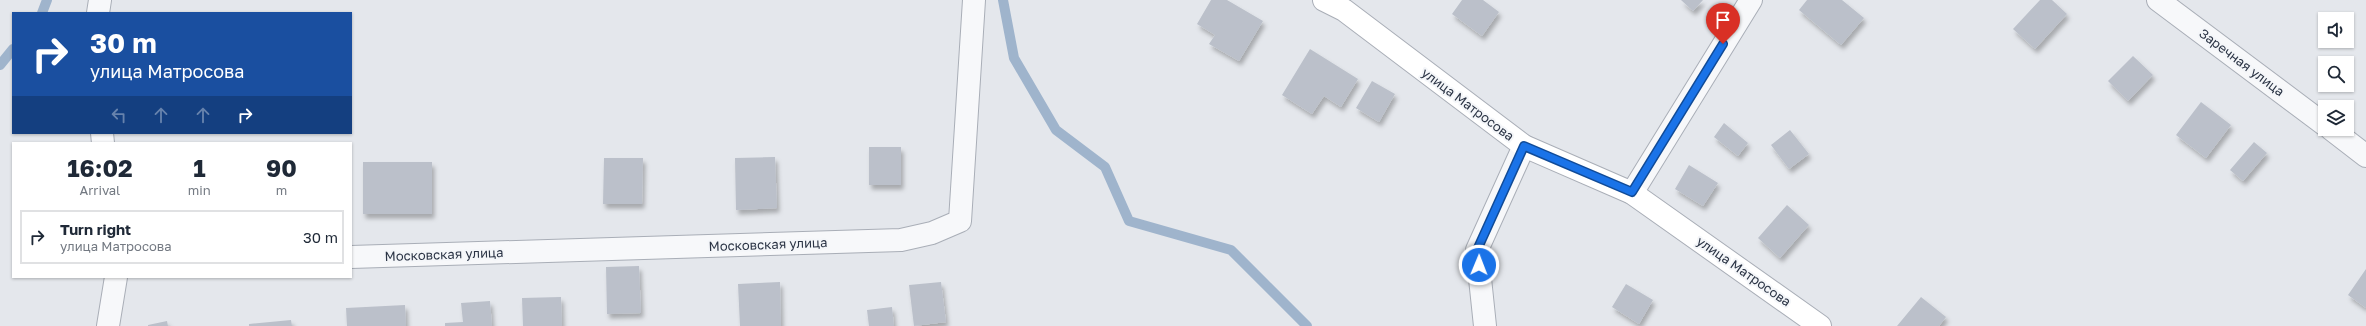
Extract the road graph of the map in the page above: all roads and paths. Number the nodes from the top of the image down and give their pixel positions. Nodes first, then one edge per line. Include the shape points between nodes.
1 (100, 0) edge
2 (974, 0) edge
3 (1324, 0) edge
4 (1751, 0) edge
5 (2158, 0) edge
6 (98, 12) edge
7 (2318, 120) edge
8 (2339, 136) edge
9 (1524, 146) junction
10 (2366, 156) edge
11 (1632, 192) junction
12 (352, 257) edge
13 (116, 278) edge
14 (108, 326) edge
15 (1485, 326) edge
16 (1820, 326) edge

1 - 6 street
2 - 12 street, Московская улица via 960,221 946,227 902,240
3 - 9 main road, улица Матросова via 1344,10
4 - 11 street
5 - 7 street, Заречная улица
8 - 10 street
9 - 11 main road, улица Матросова
9 - 15 street via 1477,250
11 - 16 main road, улица Матросова
13 - 14 street

